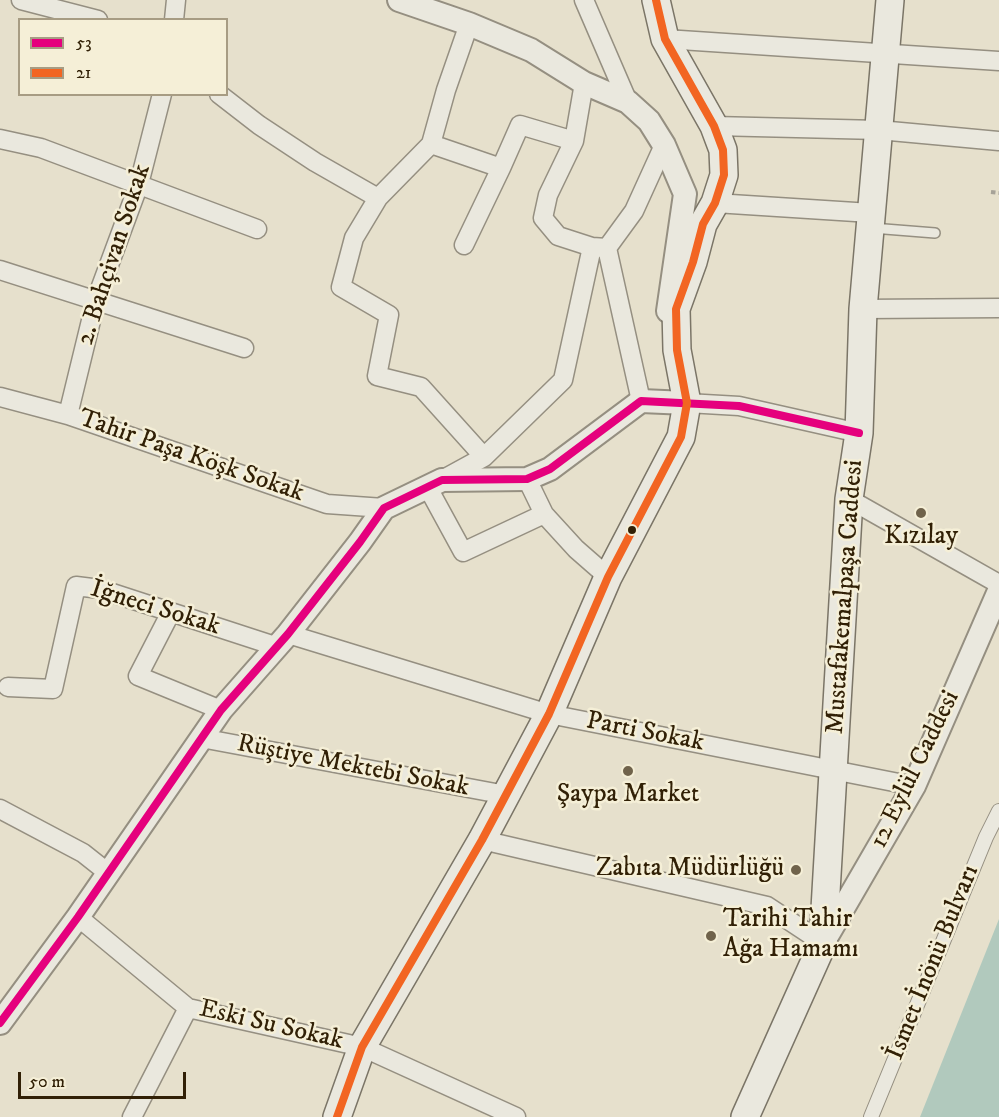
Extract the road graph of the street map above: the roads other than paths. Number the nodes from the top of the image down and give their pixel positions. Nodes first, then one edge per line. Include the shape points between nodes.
1 (21, 0) edge
2 (176, 0) edge
3 (399, 0) edge
4 (584, 0) edge
5 (656, 0) edge
6 (890, 0) edge
7 (90, 18) edge
8 (174, 18) edge
9 (469, 24) junction
10 (665, 39) junction
11 (885, 54) junction
12 (999, 61) edge
13 (584, 83) junction
14 (161, 96) edge
15 (222, 96) edge
16 (628, 102) junction
17 (714, 126) junction
18 (879, 130) junction
19 (0, 139) edge
20 (574, 141) junction
21 (999, 141) edge
22 (431, 144) junction
23 (664, 145) junction
24 (501, 168) junction
25 (139, 184) junction
26 (378, 198) junction
27 (715, 203) junction
28 (870, 220) junction
29 (257, 229) dead end
30 (935, 233) dead end
31 (464, 245) dead end
32 (600, 248) junction
33 (0, 270) edge
34 (96, 300) junction
35 (999, 308) edge
36 (862, 309) junction
37 (244, 348) dead end
38 (677, 350) junction
39 (0, 397) edge
40 (641, 401) junction
41 (687, 404) junction
42 (68, 415) junction
43 (859, 433) junction
44 (484, 457) junction
45 (527, 479) junction
46 (435, 483) junction
47 (849, 499) junction
48 (384, 508) junction
49 (543, 514) junction
50 (608, 577) junction
51 (999, 585) edge
52 (999, 591) edge
53 (171, 612) junction
54 (281, 640) junction
55 (8, 687) dead end
56 (221, 710) junction
57 (549, 714) junction
58 (201, 738) junction
59 (833, 771) junction
60 (914, 786) junction
61 (506, 795) junction
62 (0, 809) edge
63 (999, 811) edge
64 (482, 840) junction
65 (107, 872) junction
66 (78, 917) junction
67 (823, 944) junction
68 (188, 1008) junction
69 (0, 1023) edge
70 (362, 1047) junction
71 (132, 1117) edge
72 (337, 1117) edge
73 (516, 1117) edge
74 (745, 1117) edge
75 (871, 1117) edge

1 - 7 street
2 - 8 street
3 - 9 street
4 - 16 street
5 - 10 main road
6 - 11 main road, Mustafakemalpaşa Caddesi
9 - 13 street via 531,50
9 - 22 street
10 - 11 street
10 - 17 main road
11 - 12 street
11 - 18 main road, Mustafakemalpaşa Caddesi
13 - 16 street
13 - 20 street
14 - 25 street, 2. Bahçivan Sokak
15 - 26 street via 315,162
16 - 23 street via 649,121
17 - 18 street
17 - 27 main road via 723,150 724,176
18 - 21 street
18 - 28 main road, Mustafakemalpaşa Caddesi
19 - 25 street via 41,148
20 - 24 street via 520,125
20 - 32 street via 548,195 543,218 558,236
22 - 24 street
22 - 26 street
23 - 32 street via 634,211
23 - 38 street via 685,194 668,317
24 - 31 street
25 - 29 street
25 - 34 street, 2. Bahçivan Sokak
26 - 44 street via 354,238 340,287 388,315 376,376 421,387
27 - 28 street
27 - 38 main road via 703,225 676,309
28 - 30 lane
28 - 36 main road, Mustafakemalpaşa Caddesi
32 - 40 street
32 - 44 street via 563,380
33 - 34 street
34 - 37 street
34 - 42 street, 2. Bahçivan Sokak
35 - 36 street
36 - 43 main road, Mustafakemalpaşa Caddesi
38 - 41 main road
39 - 42 street, Tahir Paşa Köşk Sokak
40 - 41 street
40 - 45 street via 550,469
41 - 43 street via 739,406
41 - 50 main road via 681,437
42 - 48 street, Tahir Paşa Köşk Sokak via 327,504
43 - 47 main road, Mustafakemalpaşa Caddesi
44 - 46 street
45 - 46 street
45 - 49 street
46 - 48 street
46 - 49 street via 463,552
47 - 51 street
47 - 59 main road, Mustafakemalpaşa Caddesi
48 - 54 street
49 - 50 street
50 - 57 main road
52 - 60 street, 12 Eylül Caddesi
53 - 54 street, İğneci Sokak
53 - 55 street, İğneci Sokak via 100,589 76,586 53,690
53 - 56 street via 138,676
54 - 56 street
54 - 57 street, Parti Sokak
56 - 58 street
57 - 59 street, Parti Sokak
57 - 61 main road
58 - 61 street, Rüştiye Mektebi Sokak
58 - 65 street
59 - 60 street, Parti Sokak
59 - 67 main road, Mustafakemalpaşa Caddesi
60 - 67 street, 12 Eylül Caddesi
61 - 64 main road
62 - 65 street via 83,853
63 - 75 street, İsmet İnönü Bulvarı
64 - 67 street via 767,906
64 - 70 main road
65 - 66 street
66 - 68 street, Eski Su Sokak
66 - 69 street
67 - 74 main road
68 - 70 street, Eski Su Sokak
68 - 71 street
70 - 72 main road
70 - 73 street, Eski Su Sokak

